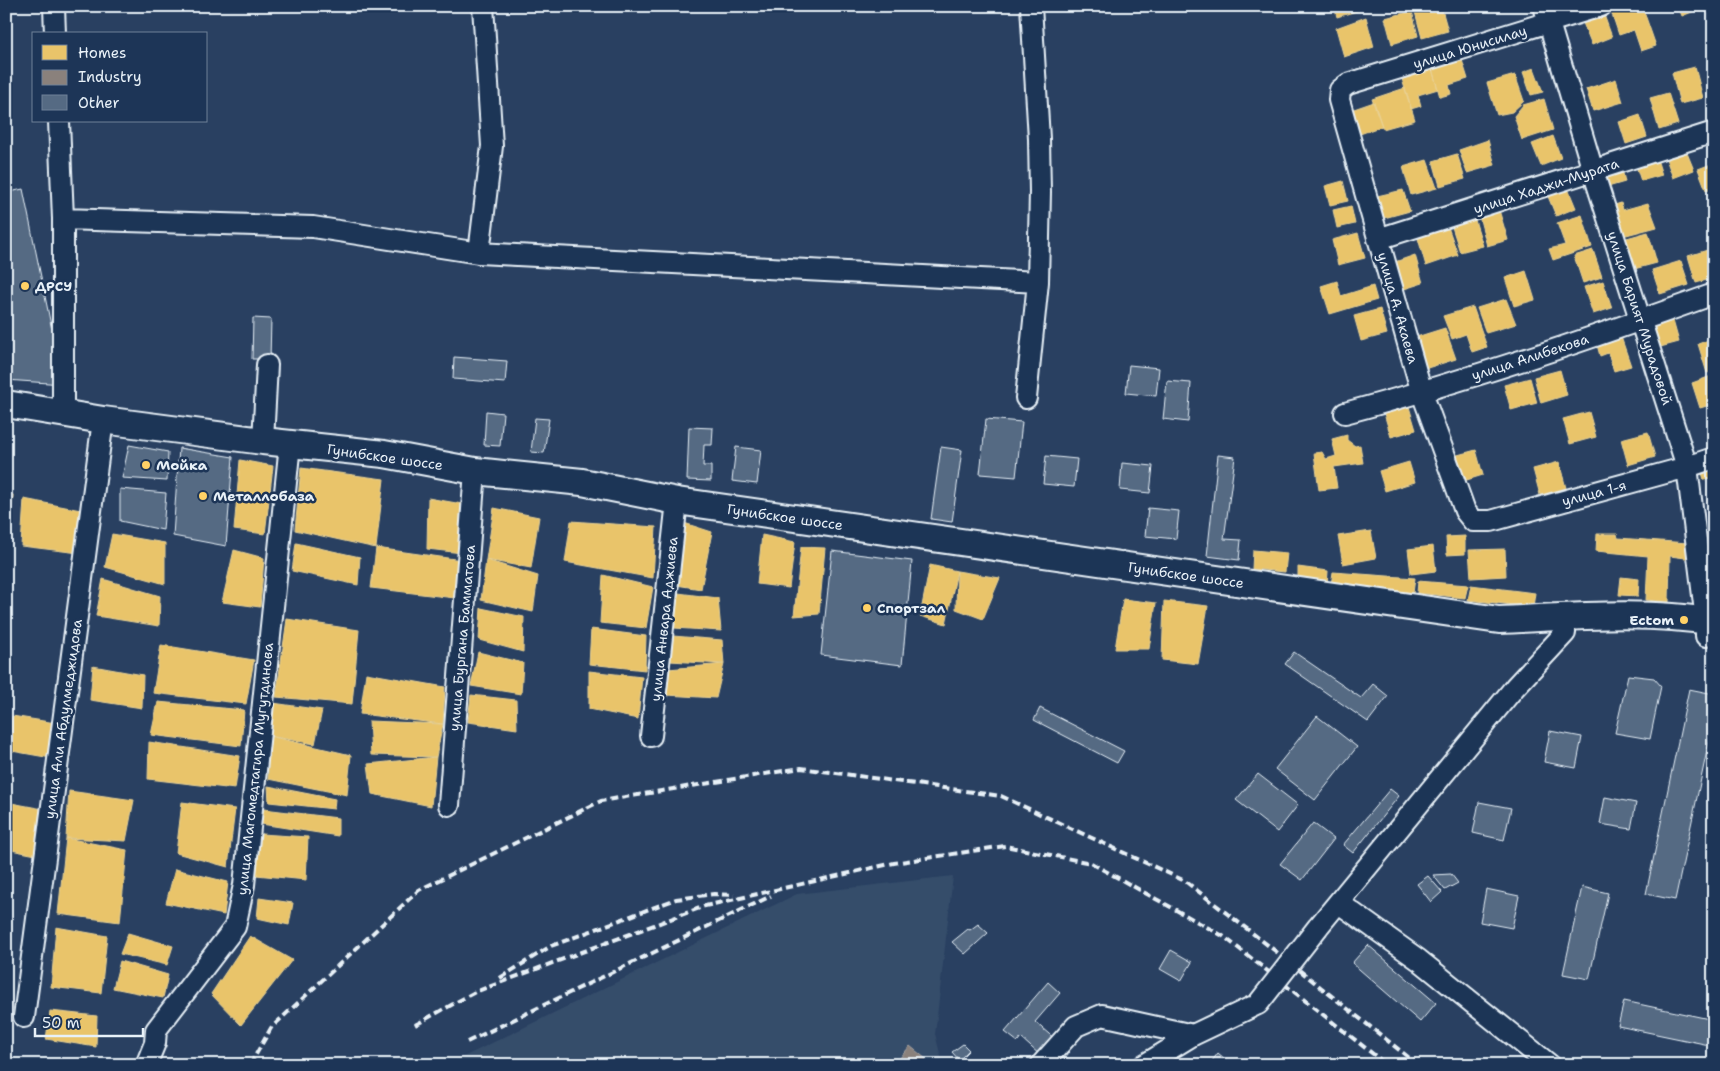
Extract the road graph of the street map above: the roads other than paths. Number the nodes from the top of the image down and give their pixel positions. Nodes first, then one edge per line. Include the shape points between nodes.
1 (54, 6) edge
2 (484, 6) edge
3 (1031, 6) edge
4 (1601, 6) edge
5 (1546, 14) edge
6 (55, 32) edge
7 (1340, 90) joint
8 (59, 122) edge
9 (1714, 132) edge
10 (1593, 171) junction
11 (63, 219) junction
12 (1378, 239) junction
13 (480, 253) junction
14 (1038, 282) junction
15 (1714, 294) edge
16 (1640, 321) junction
17 (268, 365) dead end
18 (1422, 393) junction
19 (1026, 398) dead end
20 (6, 404) edge
21 (1345, 413) dead end
22 (63, 414) junction
23 (103, 420) junction
24 (263, 441) junction
25 (290, 444) junction
26 (1714, 458) edge
27 (1687, 467) junction
28 (475, 471) junction
29 (677, 501) junction
30 (1473, 521) joint
31 (1565, 625) junction
32 (1710, 629) edge
33 (651, 736) dead end
34 (449, 805) dead end
35 (1339, 902) junction
36 (24, 1017) dead end
37 (1193, 1036) junction
38 (146, 1065) edge
39 (1041, 1065) edge
40 (1144, 1065) edge
41 (1550, 1065) edge

1 - 6 street
2 - 13 street via 492,146
3 - 14 street via 1039,139
4 - 5 street, улица Юнисилау
5 - 7 street, улица Юнисилау via 1348,84
5 - 10 street, улица Барият Мурадовой
7 - 12 street, улица А. Акаева via 1339,100
8 - 11 street
9 - 10 street, улица Хаджи-Мурата
10 - 12 street, улица Хаджи-Мурата
10 - 16 street, улица Барият Мурадовой
11 - 13 street via 313,227
11 - 22 street
12 - 18 street, улица А. Акаева
13 - 14 street
14 - 19 street
15 - 16 street, улица Алибекова
16 - 18 street, улица Алибекова
16 - 27 street, улица Барият Мурадовой
17 - 24 street
18 - 21 street, улица Алибекова
18 - 30 street, улица А. Акаева via 1465,511
20 - 22 main road, Гунибское шоссе
22 - 23 main road, Гунибское шоссе
23 - 24 main road, Гунибское шоссе
23 - 36 street, улица Али Абдулмеджидова
24 - 25 main road, Гунибское шоссе
25 - 28 main road, Гунибское шоссе via 384,454
25 - 38 street, улица Магомедтагира Мугутдинова via 244,885 235,927 156,1030 155,1043
26 - 27 street, улица 1-я
27 - 30 street, улица 1-я via 1490,521
27 - 32 street, улица Барият Мурадовой
28 - 29 main road, Гунибское шоссе via 582,482
28 - 34 street, улица Бургана Бамматова
29 - 31 main road, Гунибское шоссе via 1499,620
29 - 33 street, улица Анвара Аджиева
31 - 32 main road, Гунибское шоссе via 1573,616 1664,617
31 - 35 street
35 - 37 street, bridge via 1258,1004
35 - 41 street via 1419,960
37 - 39 street via 1102,1015 1076,1026
37 - 40 street

